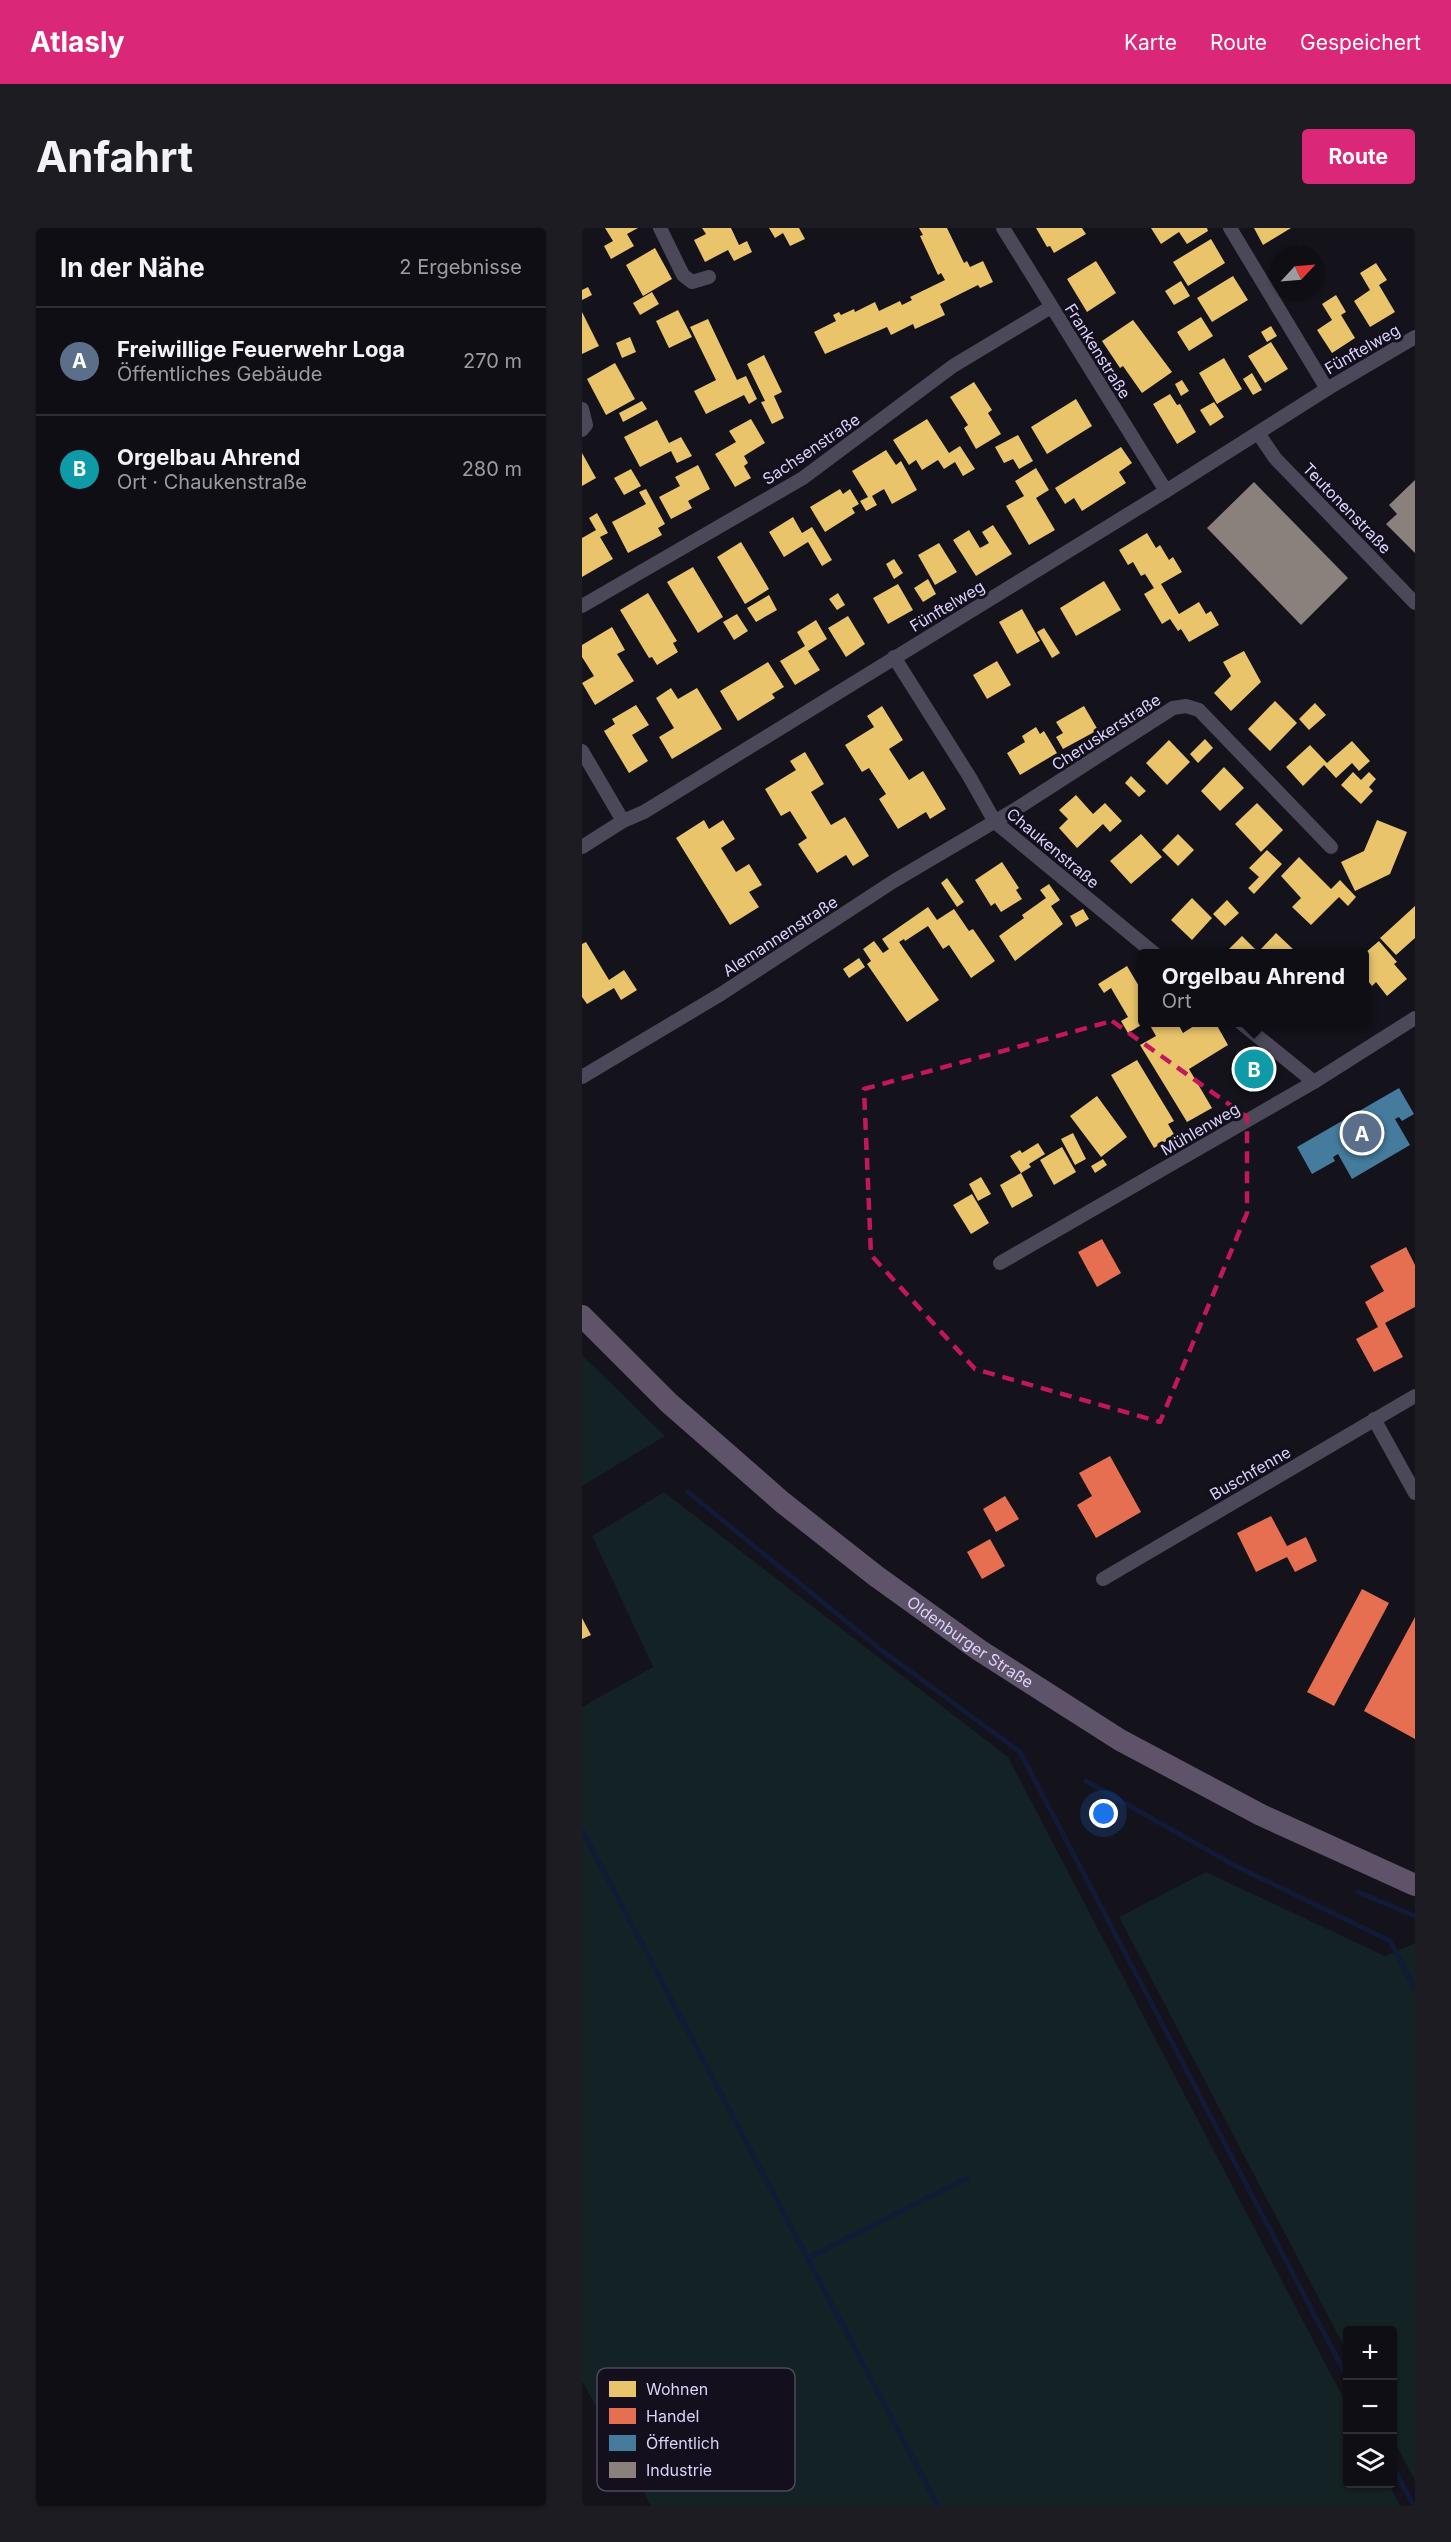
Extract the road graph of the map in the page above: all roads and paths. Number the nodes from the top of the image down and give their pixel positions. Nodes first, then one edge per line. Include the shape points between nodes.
1 (660, 228) edge
2 (1003, 228) edge
3 (1230, 228) edge
4 (709, 277) dead end
5 (1051, 307) junction
6 (1415, 337) edge
7 (1327, 389) junction
8 (582, 409) edge
9 (582, 430) edge
10 (1258, 433) junction
11 (1166, 491) junction
12 (1415, 603) edge
13 (582, 606) edge
14 (894, 657) junction
15 (582, 751) edge
16 (622, 822) junction
17 (995, 822) junction
18 (582, 847) edge
19 (1331, 847) dead end
20 (1149, 949) edge
21 (1415, 1018) edge
22 (1245, 1027) edge
23 (582, 1077) edge
24 (1314, 1082) junction
25 (1000, 1263) dead end
26 (582, 1316) edge
27 (1415, 1396) edge
28 (1374, 1419) junction
29 (1415, 1492) edge
30 (1103, 1579) dead end
31 (1415, 1885) edge

1 - 4 street via 683,275 692,282
2 - 5 street, Frankenstraße
3 - 7 street, Fünftelweg
5 - 11 street, Frankenstraße
5 - 13 street, Sachsenstraße via 953,366 803,478
6 - 7 street, Fünftelweg
7 - 10 street, Fünftelweg
8 - 9 street via 586,425
10 - 11 street, Fünftelweg
10 - 12 street, Teutonenstraße via 1275,458
11 - 14 street, Fünftelweg
14 - 16 street, Fünftelweg
14 - 17 street, Chaukenstraße
15 - 16 street
16 - 18 street, Fünftelweg
17 - 19 street, Cheruskerstraße via 1173,708 1186,706 1199,710
17 - 20 street, Chaukenstraße
17 - 23 street, Alemannenstraße
21 - 24 street, Mühlenweg
22 - 24 street
24 - 25 street, Mühlenweg
26 - 31 main road, Oldenburger Straße via 669,1403 782,1502 979,1650 1120,1740 1261,1815
27 - 28 street, Buschfenne
28 - 29 street
28 - 30 street, Buschfenne

